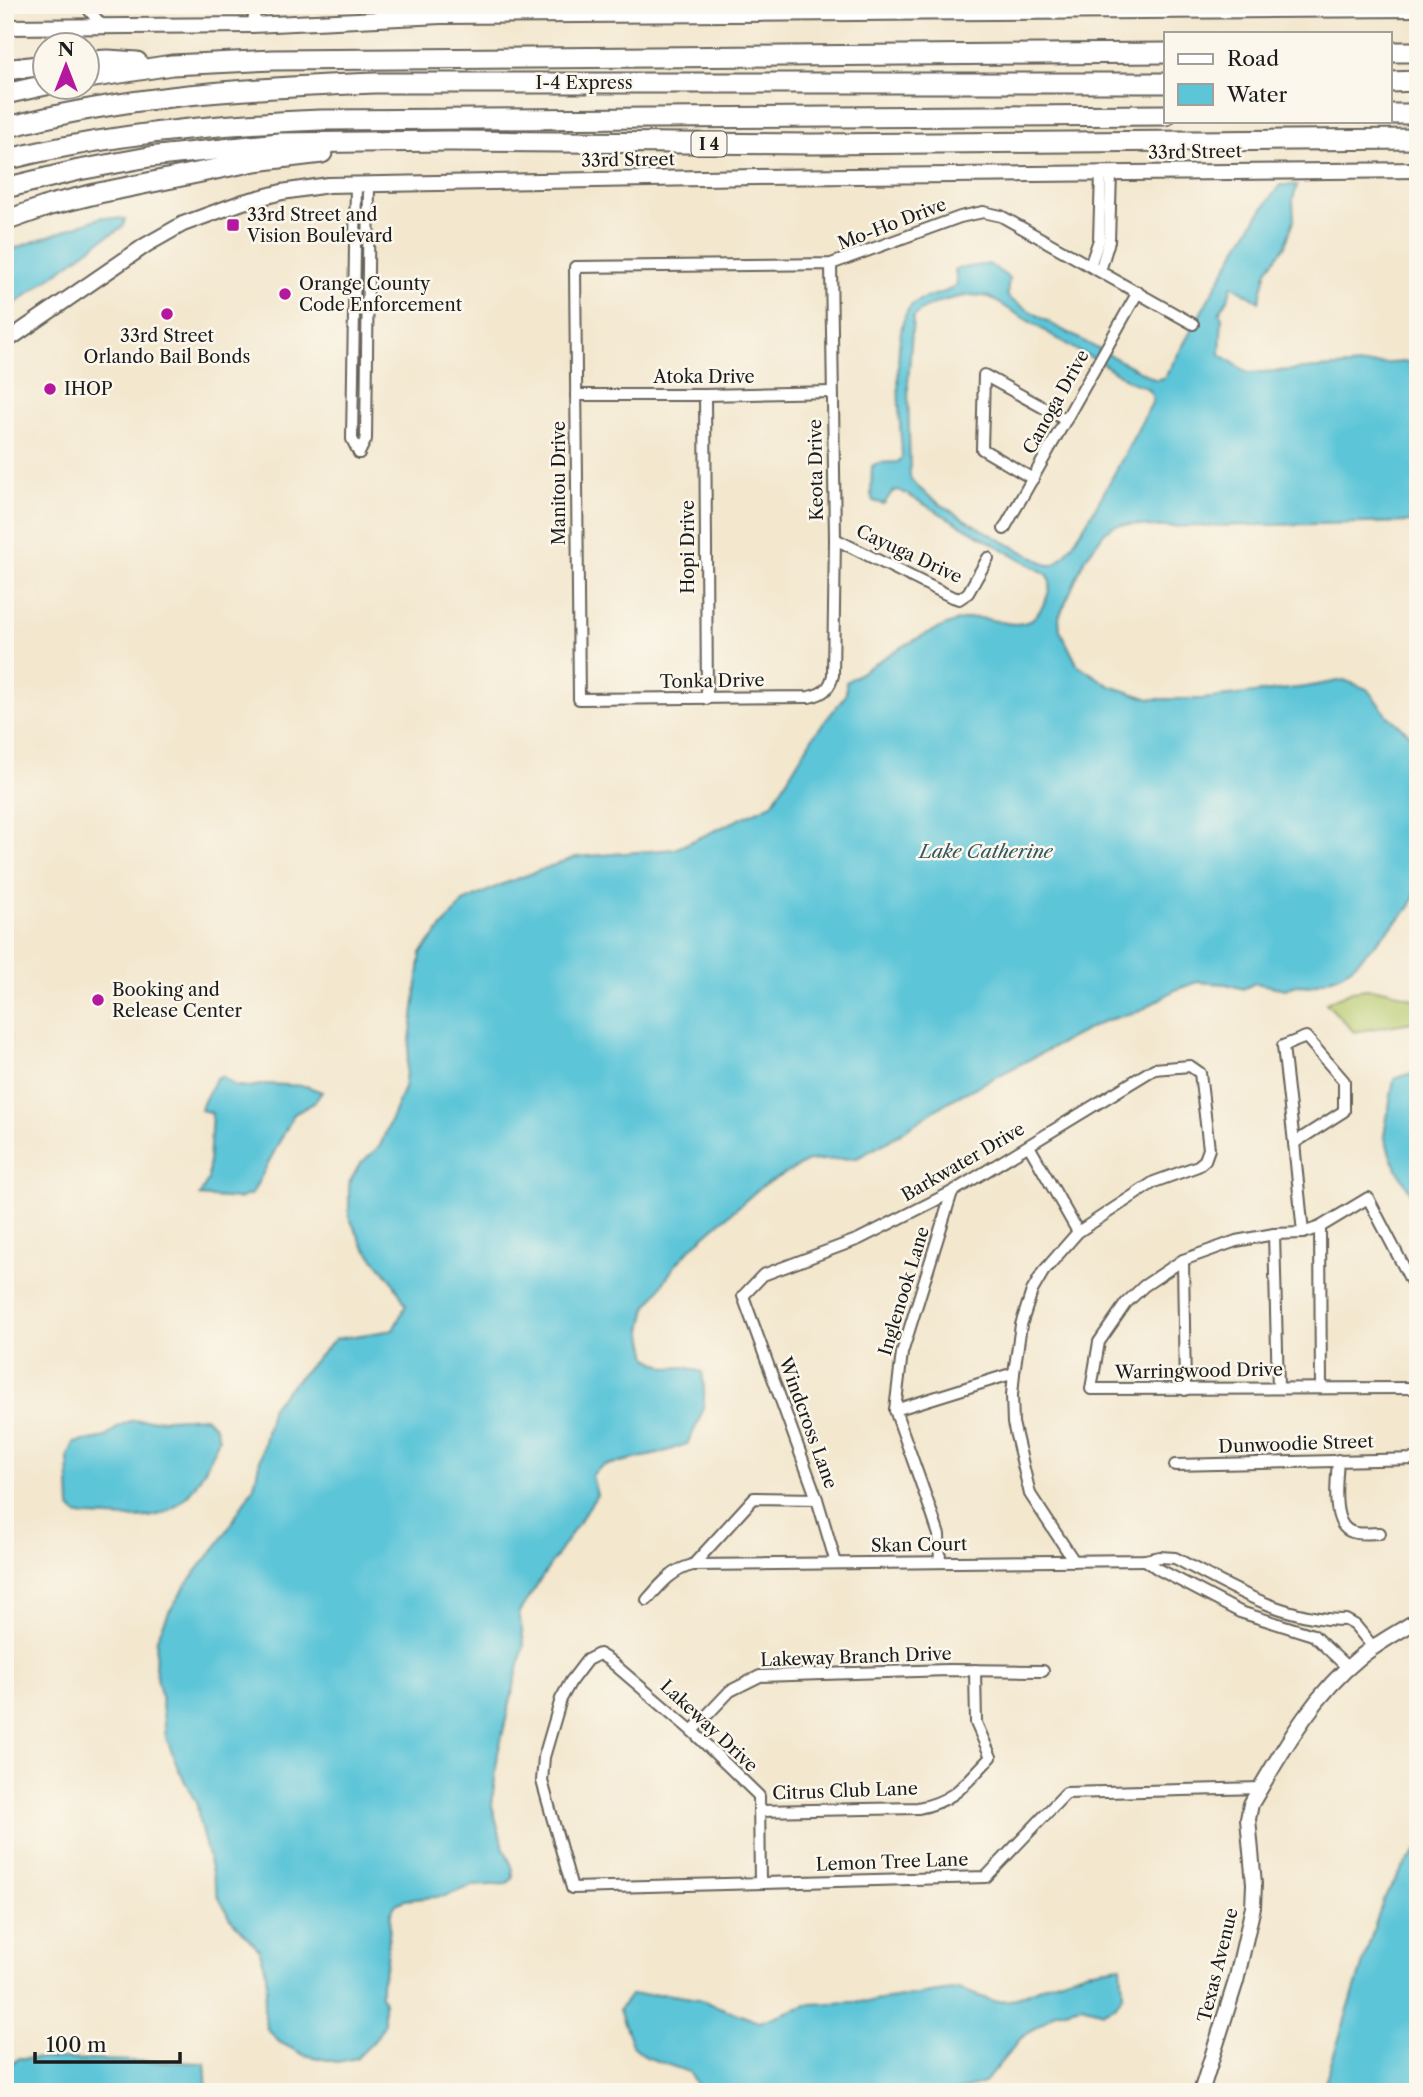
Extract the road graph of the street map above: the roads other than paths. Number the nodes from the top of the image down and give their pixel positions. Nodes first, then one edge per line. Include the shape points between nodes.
1 (85, 5) edge
2 (257, 5) edge
3 (949, 8) edge
4 (1079, 8) edge
5 (794, 9) edge
6 (1418, 9) edge
7 (441, 10) edge
8 (252, 25) junction
9 (5, 27) edge
10 (103, 27) junction
11 (1392, 52) edge
12 (1418, 52) edge
13 (1164, 53) edge
14 (102, 60) edge
15 (173, 65) junction
16 (32, 67) edge
17 (5, 70) edge
18 (102, 76) edge
19 (1418, 81) edge
20 (1392, 82) edge
21 (1164, 83) edge
22 (32, 88) edge
23 (5, 94) edge
24 (1392, 114) edge
25 (1418, 114) edge
26 (1164, 115) edge
27 (5, 128) edge
28 (1418, 139) edge
29 (449, 141) junction
30 (5, 160) edge
31 (1418, 170) edge
32 (1106, 173) junction
33 (362, 183) junction
34 (5, 188) edge
35 (5, 221) edge
36 (831, 264) junction
37 (575, 267) joint
38 (1095, 268) junction
39 (1138, 292) junction
40 (1193, 324) dead end
41 (5, 342) edge
42 (832, 392) junction
43 (576, 395) junction
44 (705, 395) junction
45 (1066, 420) junction
46 (1033, 479) junction
47 (1004, 529) dead end
48 (835, 539) junction
49 (988, 558) dead end
50 (833, 675) joint
51 (579, 699) joint
52 (706, 699) junction
53 (1294, 1143) junction
54 (1028, 1146) junction
55 (952, 1192) junction
56 (1320, 1227) junction
57 (1079, 1232) junction
58 (1303, 1233) junction
59 (1274, 1234) junction
60 (1183, 1260) junction
61 (1418, 1294) edge
62 (743, 1296) joint
63 (1014, 1373) junction
64 (1321, 1387) junction
65 (1278, 1388) junction
66 (1418, 1388) edge
67 (1185, 1390) junction
68 (895, 1410) junction
69 (1418, 1459) edge
70 (1338, 1461) junction
71 (1175, 1465) dead end
72 (817, 1499) junction
73 (1380, 1533) dead end
74 (1074, 1560) junction
75 (1145, 1560) junction
76 (940, 1562) junction
77 (836, 1563) junction
78 (693, 1564) junction
79 (647, 1600) dead end
80 (1418, 1620) edge
81 (1373, 1647) junction
82 (1348, 1668) junction
83 (975, 1670) junction
84 (1043, 1671) dead end
85 (692, 1731) junction
86 (1261, 1788) junction
87 (759, 1811) junction
88 (760, 1883) junction
89 (572, 1888) joint
90 (1201, 2092) edge

1 - 10 street
2 - 8 street
3 - 4 street
3 - 5 street
4 - 6 street
5 - 7 street
7 - 8 street
8 - 10 street
9 - 10 street
11 - 12 highway
13 - 15 highway via 273,60
14 - 15 highway
15 - 18 highway
16 - 17 highway
19 - 20 highway
21 - 27 highway, I-4 Express via 375,83 275,87 97,106
22 - 23 highway
24 - 25 highway
26 - 30 highway, I-4 Express via 320,120 186,128
28 - 29 highway, I 4 via 813,144
29 - 34 highway, I 4 via 279,143 190,151 115,162
29 - 35 highway via 255,161 99,193
31 - 32 street, 33rd Street
32 - 33 street, 33rd Street
32 - 38 street
33 - 33 street via 352,439 359,453 366,439
33 - 41 street, 33rd Street via 282,192 183,224
36 - 37 street, Mo-Ho Drive
36 - 38 street, Mo-Ho Drive via 983,212 1001,216
36 - 42 street, Keota Drive
37 - 43 street, Manitou Drive
38 - 39 street, Mo-Ho Drive
39 - 40 street, Mo-Ho Drive
39 - 45 street, Canoga Drive
42 - 44 street, Atoka Drive
42 - 48 street, Keota Drive
43 - 44 street, Atoka Drive
43 - 51 street, Manitou Drive
44 - 52 street, Hopi Drive
45 - 46 street, Canoga Drive
45 - 46 street via 984,375 982,450
46 - 47 street, Canoga Drive
48 - 49 street, Cayuga Drive via 960,599
48 - 50 street, Keota Drive
50 - 52 street, Tonka Drive via 826,690 809,697
51 - 52 street, Tonka Drive
53 - 53 street via 1283,1046 1306,1037 1344,1082 1344,1111
53 - 58 street
54 - 55 street, Barkwater Drive
54 - 57 street
54 - 57 street, Barkwater Drive via 1154,1069 1191,1066 1200,1073 1209,1149 1205,1160 1154,1182
55 - 62 street, Barkwater Drive via 859,1239 763,1275
55 - 68 street, Inglenook Lane via 902,1353
56 - 58 street, Warringwood Drive
56 - 61 street, Warringwood Drive via 1368,1198
56 - 64 street
57 - 63 street via 1032,1291
58 - 59 street, Warringwood Drive
59 - 60 street, Warringwood Drive via 1236,1241
59 - 65 street
60 - 67 street
60 - 67 street, Warringwood Drive via 1126,1303 1099,1342 1091,1389
62 - 72 street, Windcross Lane
63 - 68 street
63 - 74 street via 1013,1423 1030,1494
64 - 65 street, Warringwood Drive
64 - 66 street, Warringwood Drive
65 - 67 street, Warringwood Drive
68 - 76 street, Inglenook Lane via 939,1535
69 - 70 street, Dunwoodie Street
70 - 71 street, Dunwoodie Street
70 - 73 street via 1337,1513 1342,1525 1354,1533
72 - 77 street, Windcross Lane
72 - 78 street via 754,1498
74 - 75 street, Skan Court
74 - 76 street, Skan Court
75 - 81 street, Skan Court via 1175,1558 1283,1612 1346,1620
75 - 82 street via 1240,1612 1313,1635
76 - 77 street, Skan Court
77 - 78 street, Skan Court
78 - 79 street via 669,1576
80 - 81 street, Texas Avenue
81 - 82 street, Texas Avenue
82 - 86 street, Texas Avenue via 1298,1726
83 - 84 street, Lakeway Branch Drive
83 - 85 street, Lakeway Branch Drive via 760,1676 730,1690
83 - 87 street, Citrus Club Lane via 976,1723 991,1757 954,1795 918,1808
85 - 87 street, Lakeway Drive via 759,1796
85 - 89 street, Lakeway Drive via 609,1660 599,1654 587,1660 561,1699 542,1781
86 - 88 street, Lemon Tree Lane via 1066,1793 986,1877
86 - 90 street, Texas Avenue via 1248,1819 1253,1907 1236,1981
87 - 88 street, Lakeway Drive
88 - 89 street, Lemon Tree Lane

